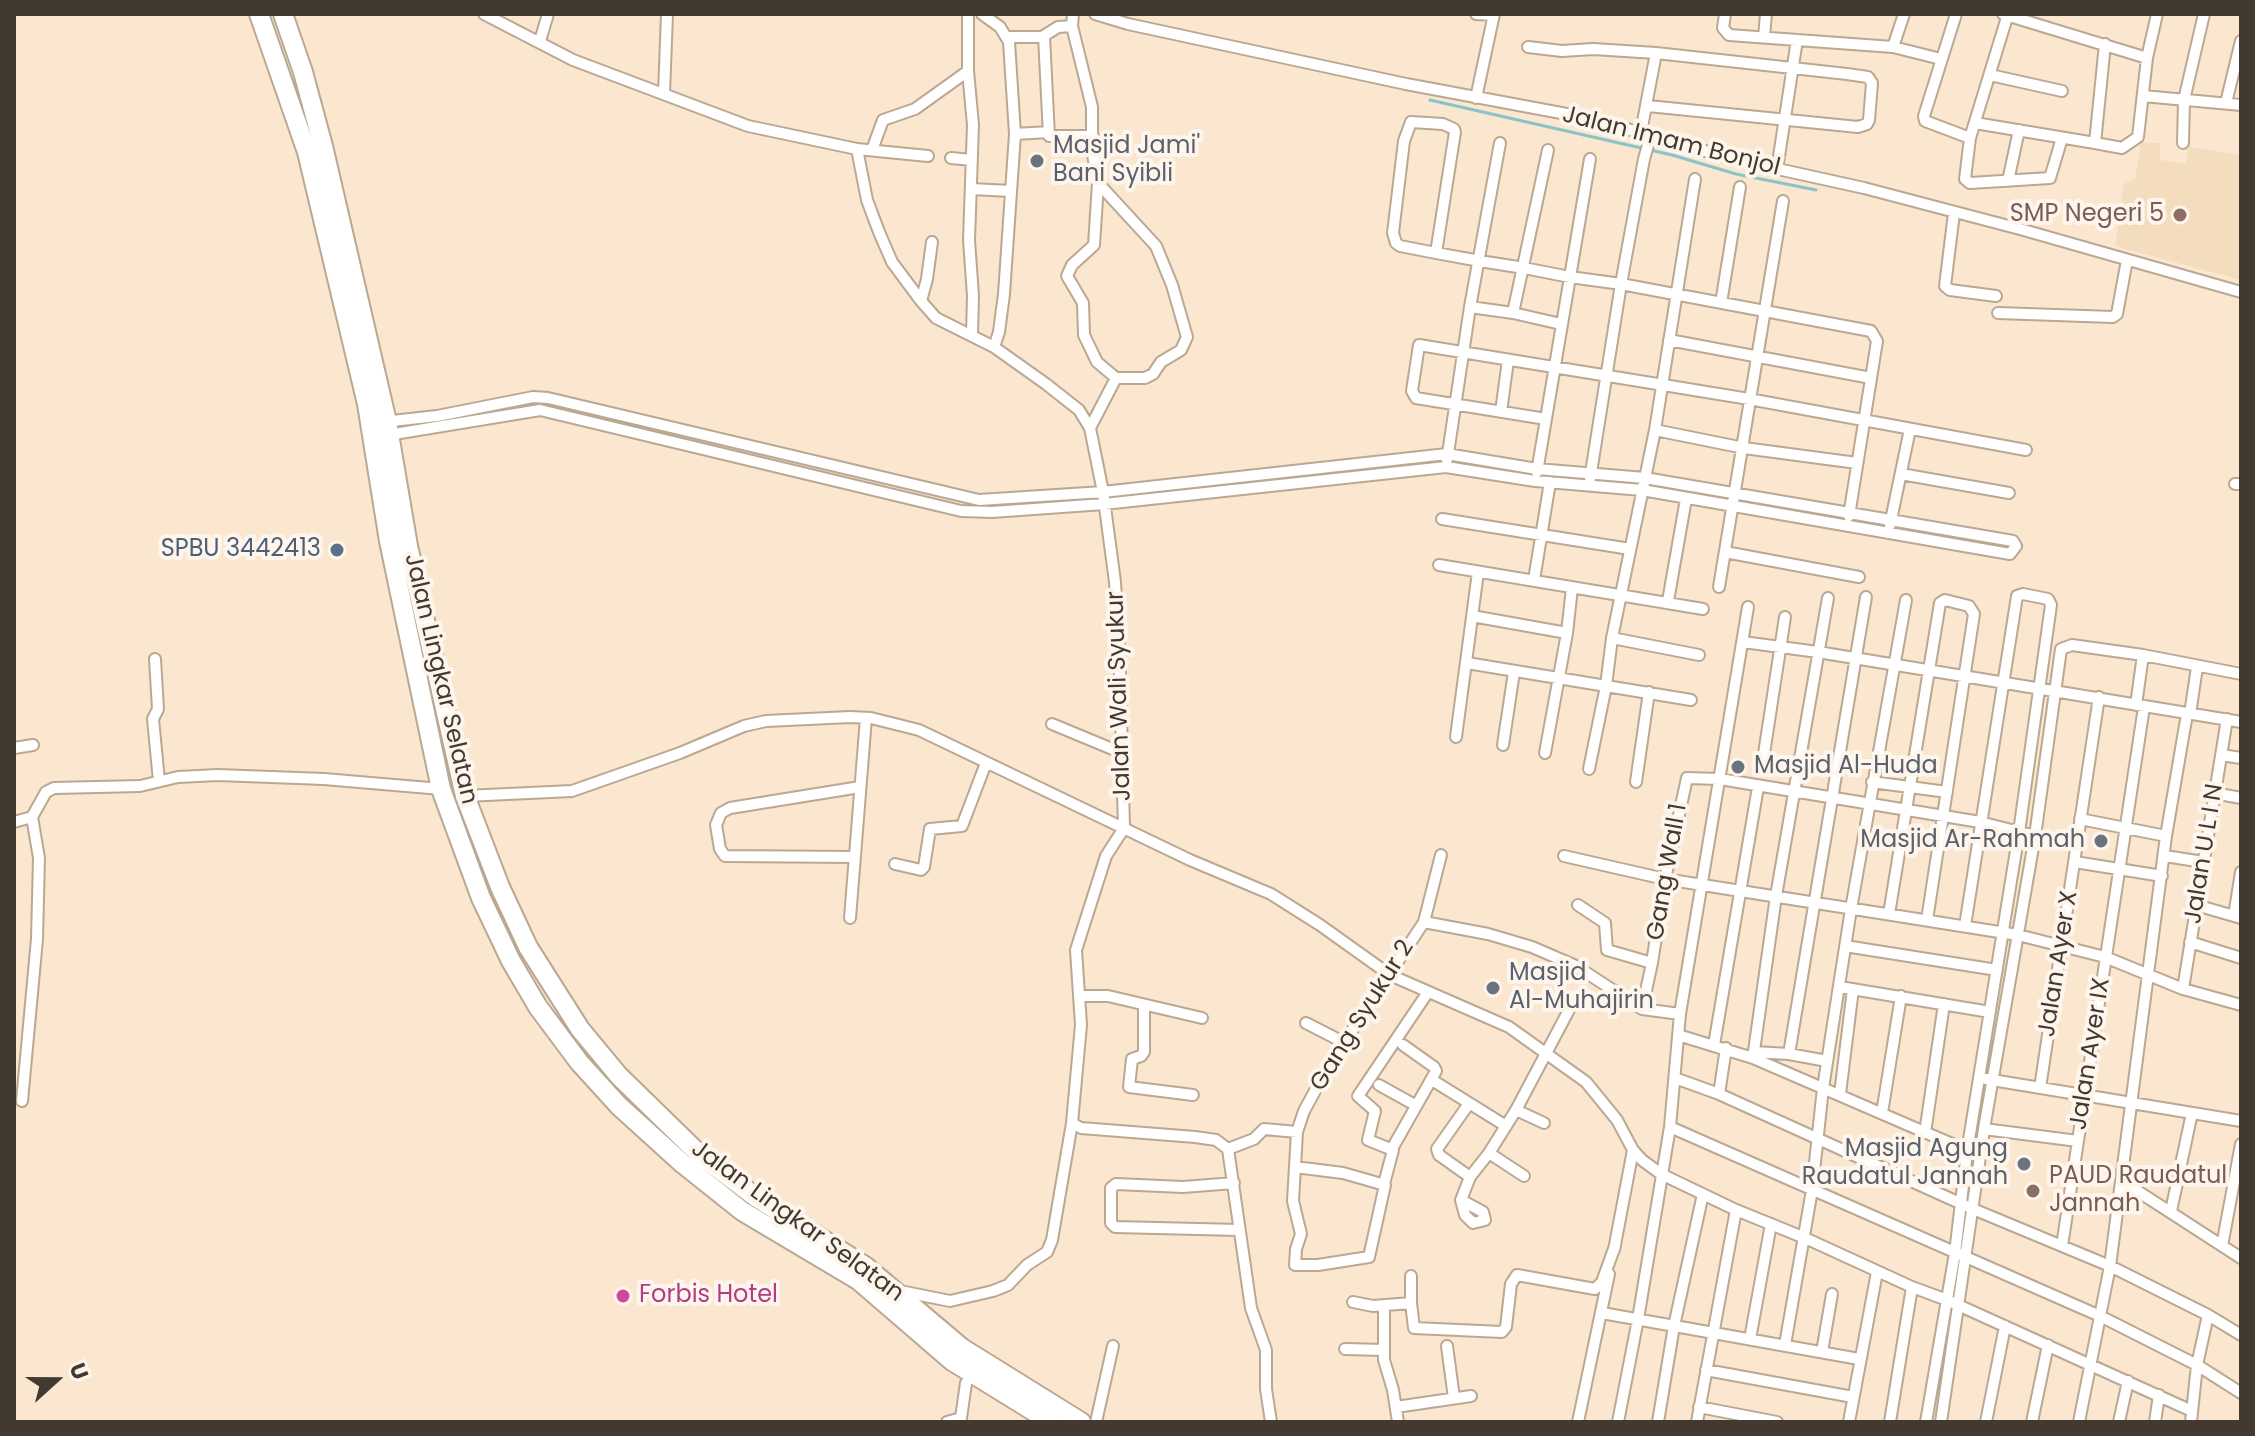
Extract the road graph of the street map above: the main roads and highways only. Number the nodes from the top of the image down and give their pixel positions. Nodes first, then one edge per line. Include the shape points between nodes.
1 (259, 14) edge
2 (283, 14) edge
3 (380, 427) junction
4 (895, 1298) junction
5 (1055, 1418) edge
6 (1081, 1422) edge

1 - 3 highway, Jalan Lingkar Selatan via 307,152
2 - 3 highway, Jalan Lingkar Selatan via 323,146
3 - 4 highway, Jalan Lingkar Selatan via 465,796 528,947 580,1029 619,1076 699,1154 757,1198 865,1266
3 - 4 highway, Jalan Lingkar Selatan via 389,541 441,789 481,898 538,1007 579,1062 649,1134 742,1211
4 - 5 highway, Jalan Lingkar Selatan via 952,1361
5 - 6 highway, Jalan Lingkar Selatan

